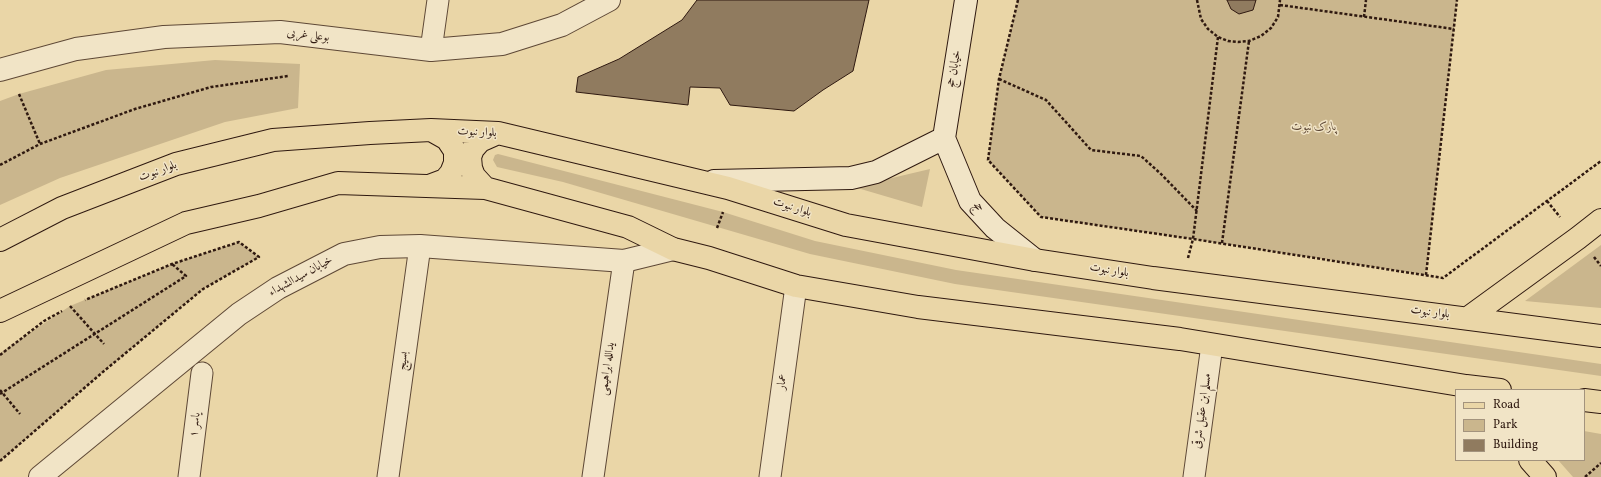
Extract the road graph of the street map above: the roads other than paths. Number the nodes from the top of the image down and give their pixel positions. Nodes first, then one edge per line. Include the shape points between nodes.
1 (438, 0) edge
2 (609, 0) edge
3 (966, 0) edge
4 (431, 50) junction
5 (0, 70) edge
6 (431, 130) junction
7 (498, 133) junction
8 (944, 138) junction
9 (699, 180) junction
10 (429, 186) junction
11 (485, 188) junction
12 (1601, 220) edge
13 (0, 240) edge
14 (420, 246) junction
15 (673, 249) junction
16 (1035, 260) junction
17 (624, 261) junction
18 (796, 286) junction
19 (0, 310) edge
20 (1468, 318) junction
21 (1601, 336) edge
22 (1212, 345) junction
23 (202, 373) dead end
24 (1468, 388) edge
25 (1484, 389) edge
26 (1585, 400) edge
27 (1601, 402) edge
28 (1531, 461) edge
29 (40, 477) edge
30 (189, 477) edge
31 (388, 477) edge
32 (593, 477) edge
33 (770, 477) edge
34 (1194, 477) edge
35 (1545, 477) edge

1 - 4 street
2 - 4 street, بوعلی غربی via 562,25 502,44
3 - 8 street, خیابان حج
4 - 5 street, بوعلی غربی via 280,32 172,37 76,49
6 - 7 main road, بلوار نبوت
6 - 10 main road via 447,139 455,151 455,163 445,180
6 - 13 main road, بلوار نبوت via 273,140 176,164 62,208
7 - 9 main road, بلوار نبوت
7 - 11 main road via 480,141 470,157 470,168
8 - 9 street via 876,172 851,178 730,182
8 - 16 street, حج via 970,201 995,228
9 - 16 main road, بلوار نبوت via 846,225
10 - 11 main road
10 - 19 main road via 338,183 259,206 186,223
11 - 15 main road via 628,227
12 - 20 main road
14 - 17 street, خیابان سیدالشهداء
14 - 29 street, خیابان سیدالشهداء via 380,247 344,254 278,288 239,314
14 - 31 street, بسیج
15 - 17 street, خیابان سیدالشهداء
15 - 18 main road
16 - 20 main road, بلوار نبوت via 1153,278
17 - 32 street, یدالله ابراهیمی
18 - 22 main road via 918,307
18 - 33 street, عمار
20 - 21 main road, بلوار نبوت
22 - 24 main road
22 - 34 street, مسلم ابن عقیل شرقی
23 - 30 street, یاسر ۱
24 - 25 main road
26 - 27 main road
28 - 35 main road

